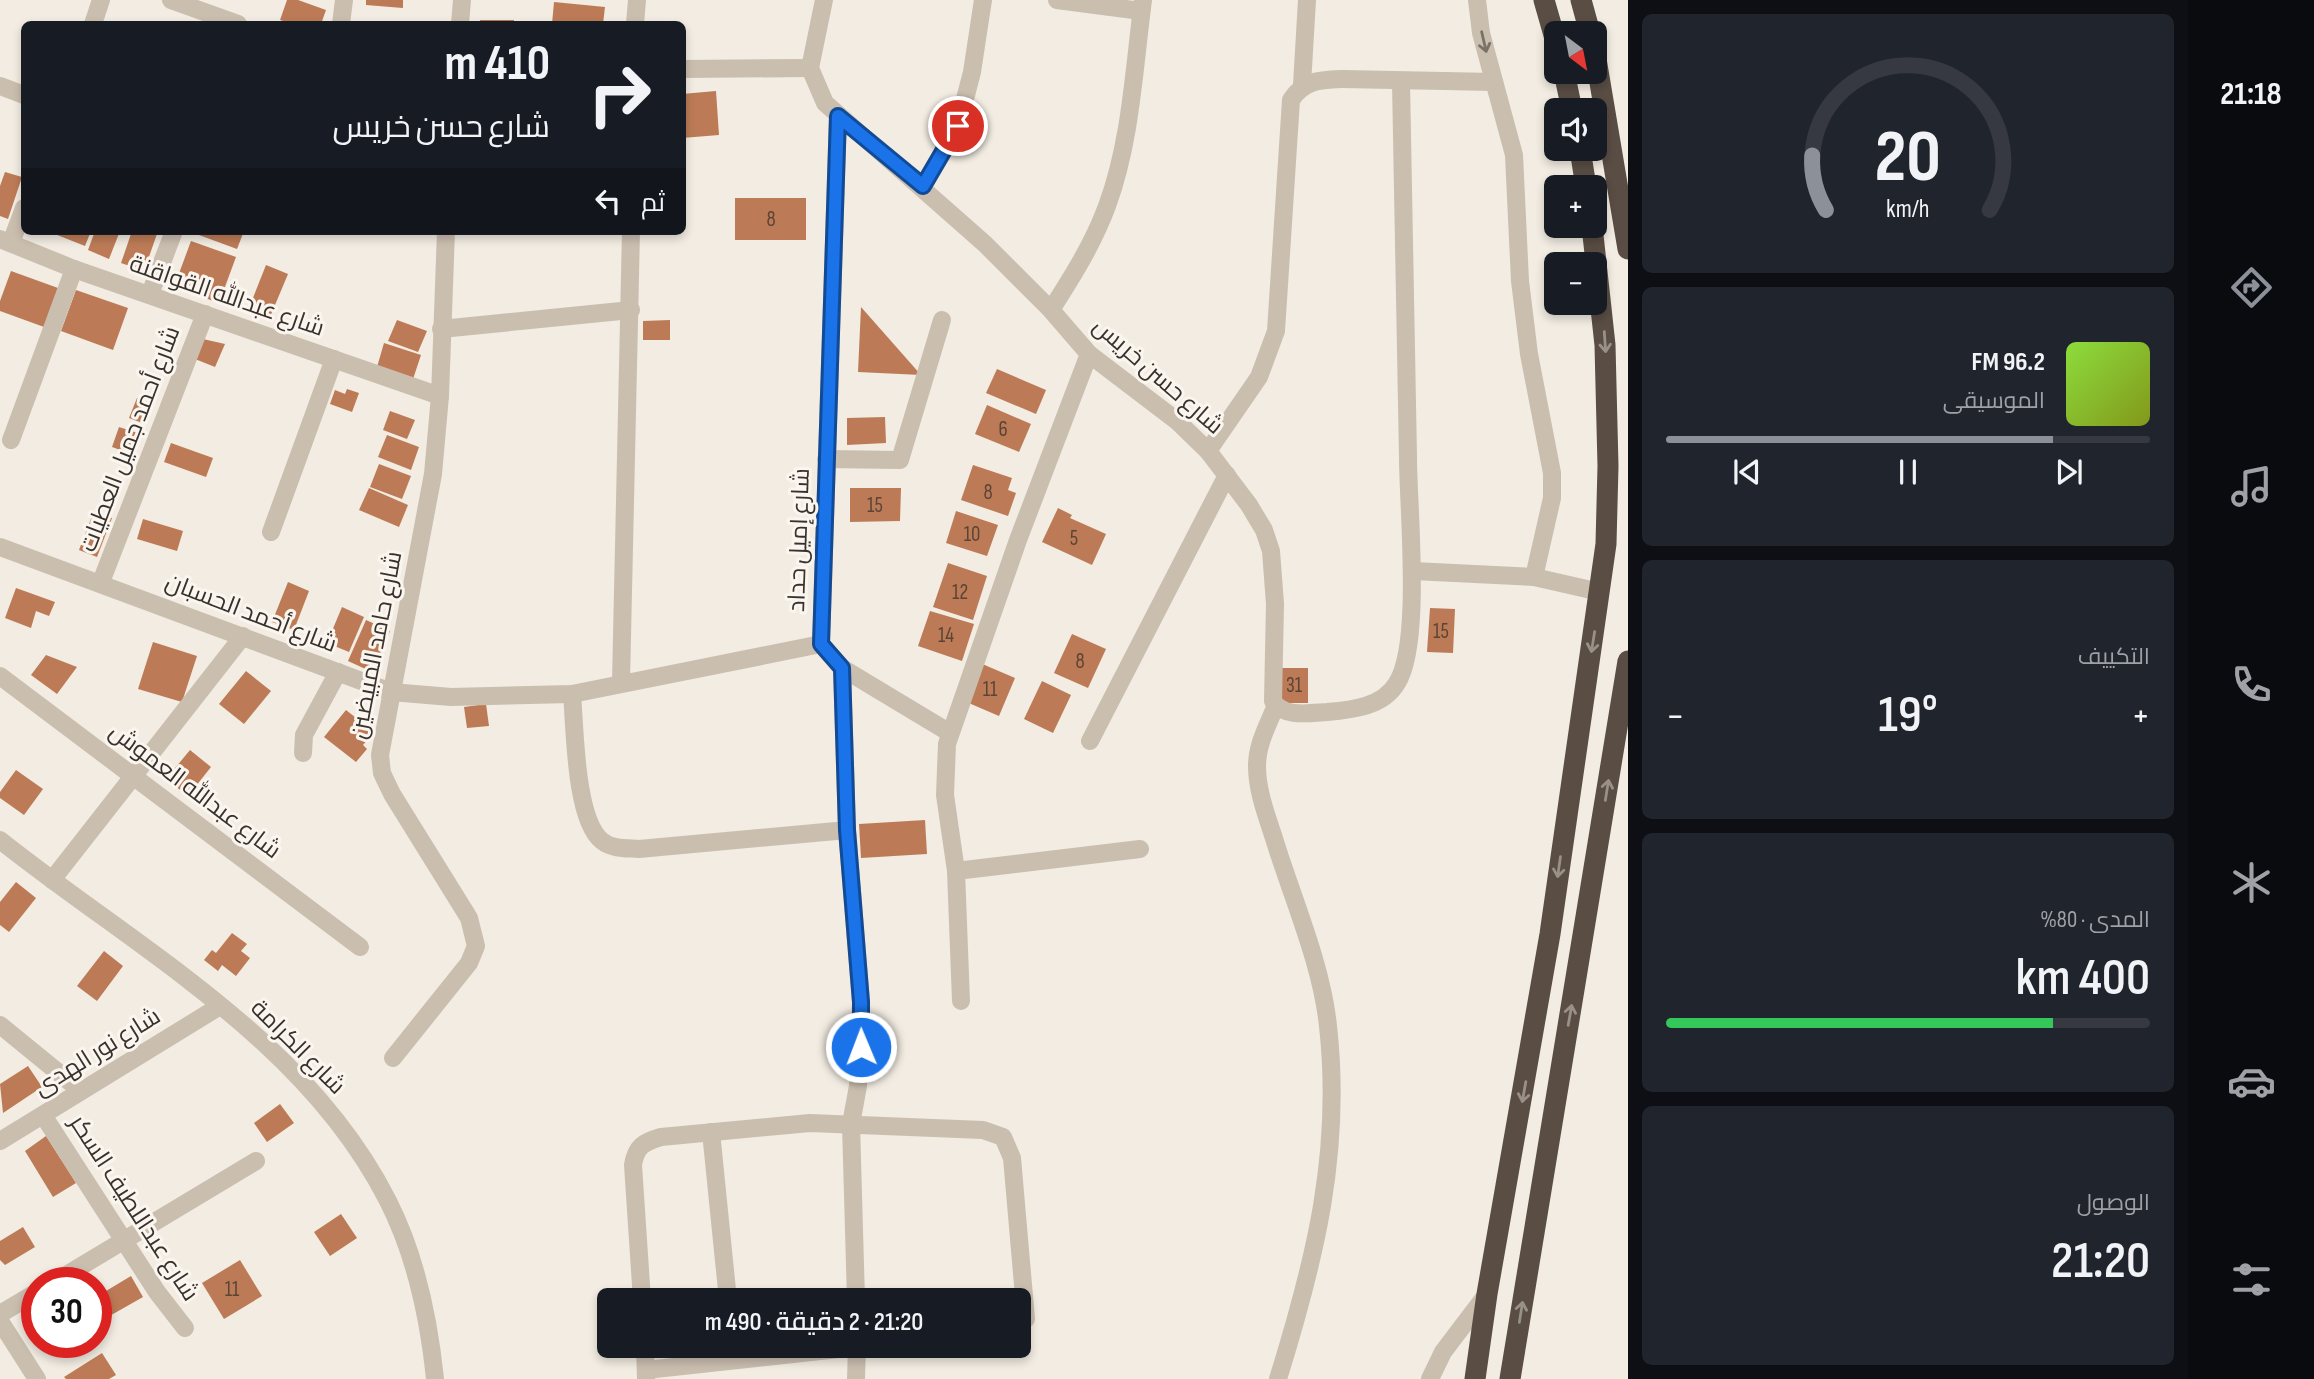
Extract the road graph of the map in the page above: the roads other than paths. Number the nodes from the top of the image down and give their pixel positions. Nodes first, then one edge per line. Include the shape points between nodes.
1 (101, 0) edge
2 (171, 0) edge
3 (344, 0) edge
4 (462, 0) edge
5 (638, 0) edge
6 (824, 0) edge
7 (984, 0) edge
8 (1057, 0) edge
9 (1307, 0) edge
10 (1477, 0) edge
11 (1544, 0) edge
12 (1581, 0) edge
13 (1142, 5) edge
14 (94, 21) edge
15 (230, 21) edge
16 (341, 21) edge
17 (460, 21) edge
18 (635, 21) edge
19 (1550, 21) edge
20 (1587, 21) edge
21 (810, 68) junction
22 (686, 69) edge
23 (1401, 82) junction
24 (1494, 82) junction
25 (1600, 84) edge
26 (1302, 85) junction
27 (0, 86) edge
28 (21, 95) edge
29 (838, 116) junction
30 (923, 186) junction
31 (21, 214) edge
32 (172, 235) edge
33 (446, 235) edge
34 (631, 235) edge
35 (1593, 238) edge
36 (6, 241) edge
37 (1628, 249) edge
38 (74, 269) junction
39 (149, 294) junction
40 (631, 310) junction
41 (1051, 310) junction
42 (205, 314) junction
43 (942, 320) dead end
44 (441, 329) junction
45 (1089, 354) junction
46 (334, 359) junction
47 (440, 396) junction
48 (11, 440) dead end
49 (1208, 452) junction
50 (826, 459) junction
51 (1227, 475) junction
52 (271, 532) dead end
53 (0, 547) edge
54 (1413, 571) junction
55 (1534, 578) junction
56 (101, 582) junction
57 (1600, 592) junction
58 (243, 636) junction
59 (821, 644) junction
60 (1628, 661) edge
61 (842, 668) junction
62 (338, 672) junction
63 (0, 676) edge
64 (621, 682) junction
65 (391, 692) junction
66 (572, 694) junction
67 (1274, 697) junction
68 (950, 733) junction
69 (1090, 741) dead end
70 (303, 753) dead end
71 (134, 775) junction
72 (847, 830) junction
73 (0, 840) edge
74 (1140, 849) dead end
75 (957, 871) junction
76 (52, 880) junction
77 (360, 947) dead end
78 (961, 1001) dead end
79 (220, 1006) junction
80 (0, 1025) edge
81 (393, 1058) dead end
82 (80, 1091) junction
83 (43, 1115) junction
84 (851, 1124) junction
85 (711, 1132) junction
86 (0, 1141) edge
87 (256, 1161) dead end
88 (124, 1241) junction
89 (80, 1267) edge
90 (641, 1288) edge
91 (727, 1288) edge
92 (856, 1288) edge
93 (1023, 1288) edge
94 (1487, 1294) junction
95 (21, 1302) edge
96 (0, 1314) edge
97 (0, 1321) edge
98 (185, 1328) dead end
99 (712, 1358) edge
100 (857, 1358) edge
101 (646, 1374) edge
102 (37, 1379) edge
103 (435, 1379) edge
104 (856, 1379) edge
105 (1278, 1379) edge
106 (1430, 1379) edge
107 (1475, 1379) edge
108 (1510, 1379) edge

1 - 14 street
2 - 15 street
3 - 16 street
4 - 17 street
5 - 18 street
6 - 21 street
7 - 30 street via 958,126
8 - 13 street
9 - 26 street
10 -> 24 street
11 - 19 highway
12 - 20 highway
13 - 41 street via 1129,112 1107,205 1087,251
21 - 22 street
21 - 29 street, شارع حسن خريس via 818,93
23 - 24 street
23 - 26 street via 1343,79
23 - 54 street
24 - 55 street via 1514,155 1520,281 1552,473 1552,498
25 - 37 highway
26 - 49 street via 1291,100 1276,331 1259,377
27 - 28 street
29 - 30 street, شارع حسن خريس
29 - 50 street, شارع إميل حداد
30 - 41 street, شارع حسن خريس
31 - 36 street
32 - 39 street
33 - 44 street, شارع حامد المبيضين
34 - 40 street
35 -> 57 highway via 1608,418 1606,544
36 - 38 street, شارع عبدالله القواقنة
38 - 39 street, شارع عبدالله القواقنة
38 - 48 street
39 - 42 street, شارع عبدالله القواقنة
40 - 44 street
40 - 64 street
41 - 45 street, شارع حسن خريس
42 - 46 street, شارع عبدالله القواقنة
42 - 56 street, شارع أحمد جميل العطيات
43 - 50 street via 900,460
44 - 47 street, شارع حامد المبيضين
45 - 49 street, شارع حسن خريس via 1177,421
45 - 68 street
46 - 47 street, شارع عبدالله القواقنة
46 - 52 street
47 - 65 street, شارع حامد المبيضين via 429,497
49 - 51 street, شارع حسن خريس
50 - 59 street, شارع إميل حداد
51 - 67 street, شارع حسن خريس via 1264,530 1271,551
51 - 69 street
53 - 56 street, شارع أحمد الحسبان
54 - 55 street
54 - 67 street via 1406,654 1402,674 1389,693 1356,709 1295,712 1282,710
55 - 57 street
56 - 58 street, شارع أحمد الحسبان
57 -> 94 highway via 1548,947
58 - 62 street, شارع أحمد الحسبان
58 - 71 street
59 - 61 street, شارع إميل حداد
59 - 64 street, شارع أحمد الحسبان
108 -> 60 highway
61 - 68 street, شارع إميل حداد
61 - 72 street
62 - 65 street, شارع أحمد الحسبان
62 - 70 street via 304,735
63 - 71 street, شارع عبدالله العموش
64 - 66 street, شارع أحمد الحسبان
65 - 66 street, شارع أحمد الحسبان via 451,697
65 - 81 street, شارع حامد المبيضين via 380,755 382,773 469,918 476,946 469,963
66 - 72 street via 588,820 603,842 639,849
67 - 105 street via 1257,765 1260,795 1307,937 1328,1022 1334,1086 1329,1174 1304,1294
68 - 75 street via 944,784
71 - 76 street
71 - 77 street, شارع عبدالله العموش
72 - 84 street via 861,1013 858,1086
73 - 76 street, شارع الكرامة
74 - 75 street
75 - 78 street
76 - 79 street, شارع الكرامة
79 - 82 street, شارع نور الهدى
79 - 103 street, شارع الكرامة via 301,1078 340,1125 387,1200 425,1316
80 - 82 street
82 - 83 street, شارع نور الهدى
83 - 86 street, شارع نور الهدى
83 - 88 street, شارع عبداللطيف السكر
84 - 85 street
84 - 92 street
84 - 93 street via 983,1130 1003,1137 1012,1158
85 - 90 street via 646,1141 638,1147 633,1165
85 - 91 street
87 - 88 street
88 - 89 street
88 - 98 street, شارع عبداللطيف السكر
94 - 106 street via 1443,1352
94 - 107 highway
95 - 96 street
97 - 102 street
99 - 101 street
100 - 104 street

